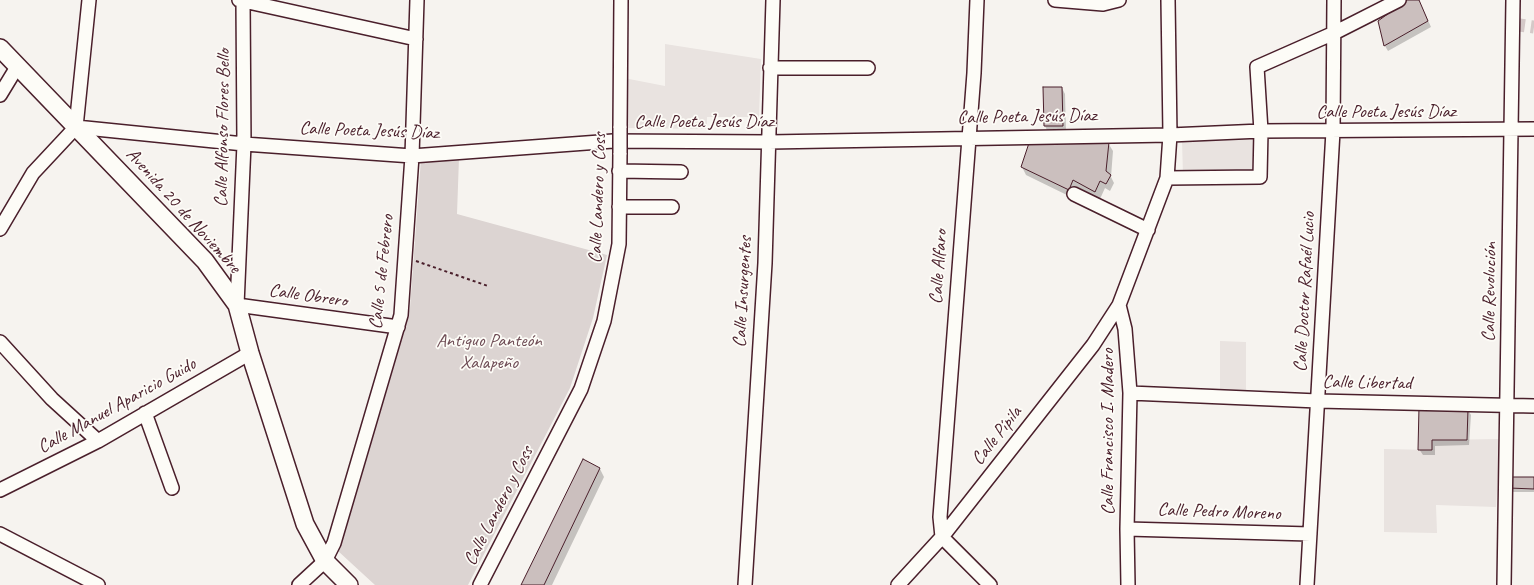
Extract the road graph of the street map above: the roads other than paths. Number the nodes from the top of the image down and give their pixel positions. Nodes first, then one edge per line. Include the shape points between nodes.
1 (89, 0) edge
2 (242, 0) edge
3 (417, 0) edge
4 (622, 0) edge
5 (773, 0) edge
6 (977, 0) edge
7 (1055, 0) edge
8 (1168, 0) edge
9 (1334, 0) edge
10 (1399, 0) edge
11 (1513, 0) edge
12 (1117, 1) edge
13 (1334, 34) junction
14 (416, 39) junction
15 (0, 48) edge
16 (17, 67) junction
17 (770, 68) junction
18 (868, 68) dead end
19 (0, 95) edge
20 (76, 127) junction
21 (1534, 129) edge
22 (1511, 130) junction
23 (1261, 131) junction
24 (1333, 131) junction
25 (1170, 134) junction
26 (968, 137) junction
27 (769, 142) junction
28 (244, 144) junction
29 (412, 156) junction
30 (619, 171) junction
31 (681, 172) dead end
32 (1167, 178) junction
33 (1074, 194) dead end
34 (619, 207) junction
35 (672, 207) dead end
36 (0, 228) edge
37 (1148, 230) junction
38 (237, 305) junction
39 (1119, 305) junction
40 (398, 327) junction
41 (0, 342) edge
42 (250, 353) junction
43 (1130, 393) junction
44 (1318, 401) junction
45 (1508, 405) junction
46 (1534, 406) edge
47 (145, 413) junction
48 (98, 441) junction
49 (172, 488) dead end
50 (0, 490) edge
51 (1127, 529) junction
52 (0, 534) edge
53 (1310, 534) junction
54 (942, 538) junction
55 (325, 561) junction
56 (98, 585) edge
57 (299, 585) edge
58 (349, 585) edge
59 (480, 585) edge
60 (745, 585) edge
61 (898, 585) edge
62 (990, 585) edge
63 (1128, 585) edge
64 (1307, 585) edge
65 (1504, 585) edge

1 - 20 street
2 - 14 street
2 - 28 street, Calle Alfonso Flores Bello
3 - 14 street, Calle 5 de Febrero
4 - 30 street, Calle Landero y Coss, bridge
5 - 17 street, Calle Insurgentes
6 - 26 street, Calle Alfaro
7 - 12 street via 1103,4
8 - 25 street
9 - 13 street, Calle Doctor Rafaél Lucio
10 - 13 street
11 - 22 street, Calle Revolución
13 - 23 street via 1257,67
13 - 24 street, Calle Doctor Rafaél Lucio
14 - 29 street, Calle 5 de Febrero
15 - 16 main road, Avenida 20 de Noviembre
16 - 19 street
16 - 20 main road, Avenida 20 de Noviembre
17 - 18 street
17 - 27 street, Calle Insurgentes
20 - 28 street, Calle Poeta Jesús Díaz
20 - 36 street via 33,174
20 - 38 main road, Avenida 20 de Noviembre via 205,261
21 - 22 street, Calle Poeta Jesús Díaz
22 - 24 street, Calle Poeta Jesús Díaz
22 - 45 street, Calle Revolución
23 - 24 street, Calle Poeta Jesús Díaz
23 - 25 street, Calle Poeta Jesús Díaz
23 - 32 street via 1260,178
24 - 44 street, Calle Doctor Rafaél Lucio
25 - 26 street, Calle Poeta Jesús Díaz
25 - 32 street
26 - 27 street, Calle Poeta Jesús Díaz
26 - 54 street, Calle Alfaro via 940,517
27 - 29 street, Calle Poeta Jesús Díaz via 613,141
27 - 60 street, Calle Insurgentes via 765,263
28 - 29 street, Calle Poeta Jesús Díaz
28 - 38 street, Calle Alfonso Flores Bello
29 - 40 street, Calle 5 de Febrero via 401,315
30 - 31 street
30 - 34 street, Calle Landero y Coss
32 - 37 street
33 - 37 street
34 - 35 street
34 - 59 street, Calle Landero y Coss via 619,244 604,322 580,389
37 - 39 street
38 - 40 street, Calle Obrero
38 - 42 main road, Avenida 20 de Noviembre
39 - 43 street, Calle Francisco I. Madero via 1125,329
39 - 54 street, Calle Pípila via 1093,345
40 - 55 street, Calle 5 de Febrero via 334,543
41 - 48 street via 52,398
42 - 47 street, Calle Manuel Aparicio Guido
42 - 55 main road, Avenida 20 de Noviembre via 306,524
43 - 44 street, Calle Libertad
43 - 51 street, Calle Francisco I. Madero
44 - 45 street, Calle Libertad
44 - 53 street, Calle Doctor Rafaél Lucio
45 - 46 street, Calle Libertad
45 - 65 street, Calle Revolución
47 - 48 street, Calle Manuel Aparicio Guido
47 - 49 street
48 - 50 street, Calle Manuel Aparicio Guido
51 - 53 street, Calle Pedro Moreno
51 - 63 street, Calle Francisco I. Madero
52 - 56 street
53 - 64 street, Calle Doctor Rafaél Lucio
54 - 61 street, Calle Pípila
54 - 62 street
55 - 57 street
55 - 58 main road, Avenida 20 de Noviembre

